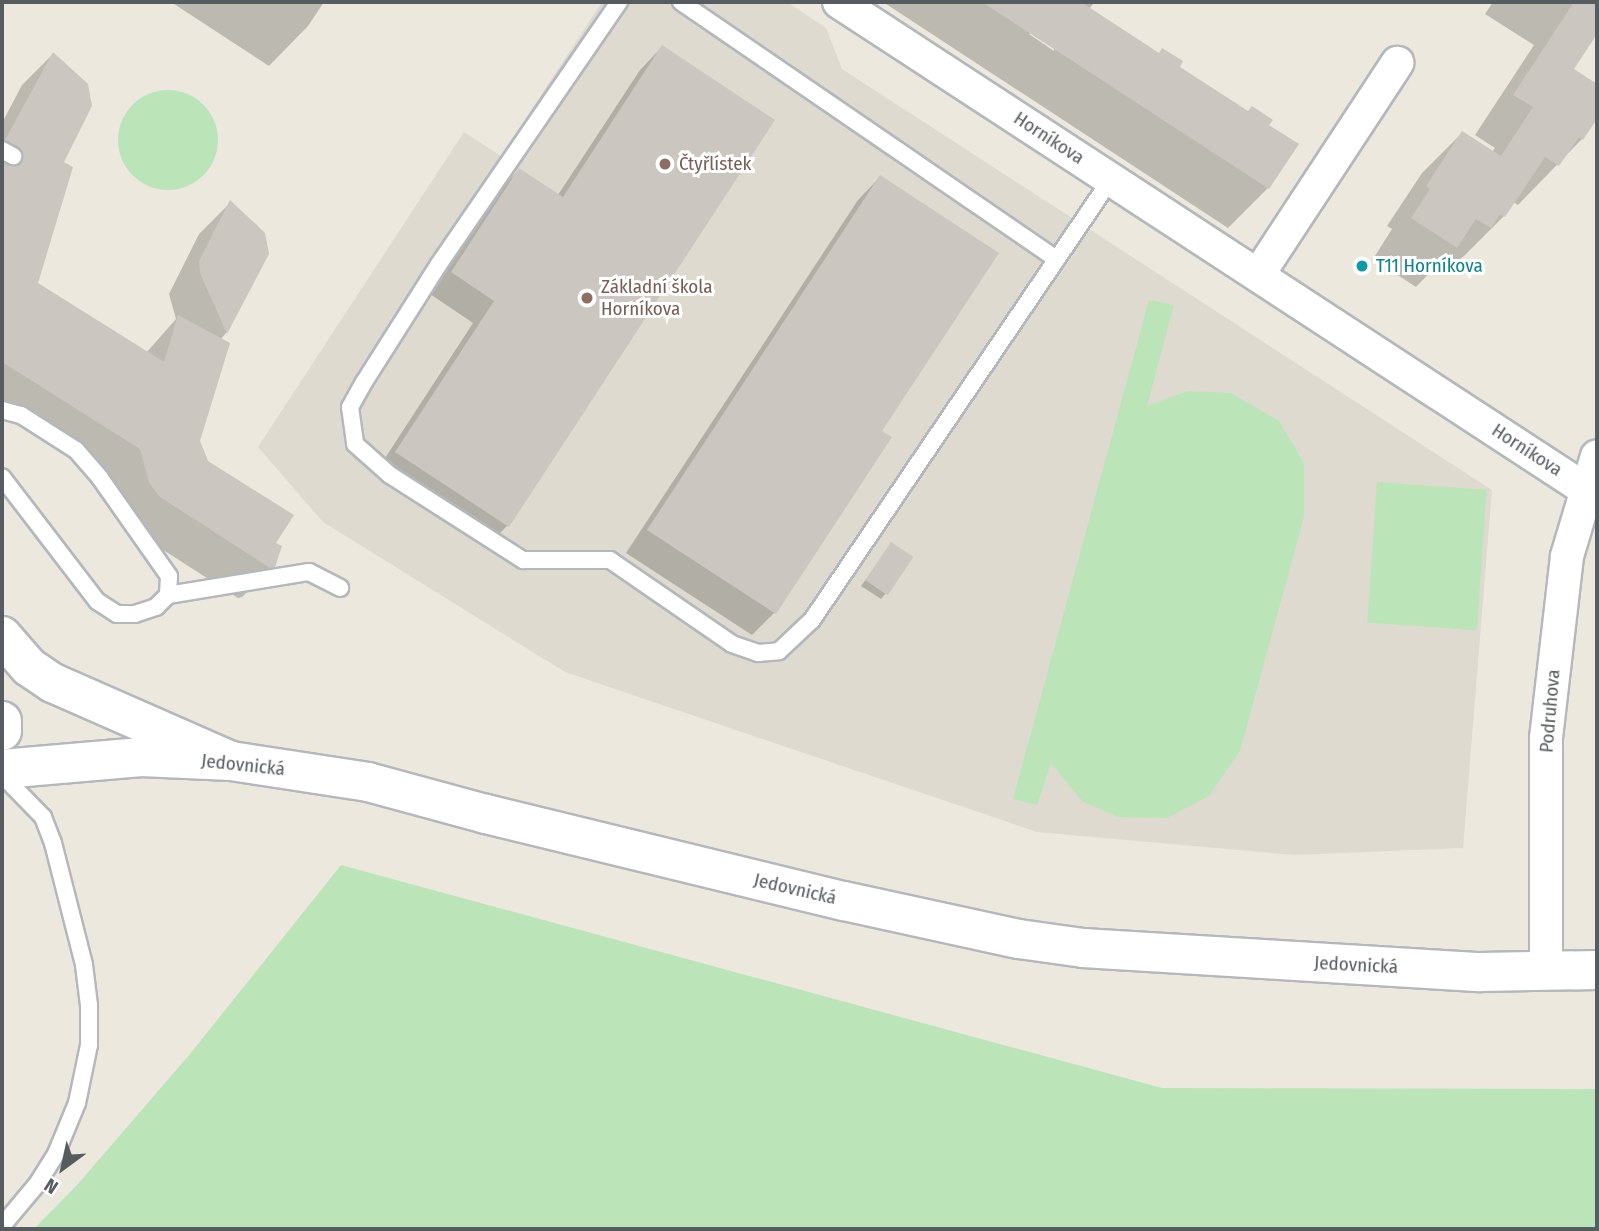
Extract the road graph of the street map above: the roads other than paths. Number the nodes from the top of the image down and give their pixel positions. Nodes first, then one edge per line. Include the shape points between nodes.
1 (619, 2) edge
2 (681, 2) edge
3 (839, 2) edge
4 (1397, 63) dead end
5 (1111, 179) junction
6 (1057, 259) junction
7 (1258, 275) junction
8 (2, 410) edge
9 (1597, 456) edge
10 (2, 477) edge
11 (1591, 493) edge
12 (340, 588) dead end
13 (168, 595) junction
14 (2, 636) edge
15 (2, 721) edge
16 (2, 731) edge
17 (231, 761) junction
18 (2, 769) edge
19 (2, 775) edge
20 (1597, 970) edge
21 (1546, 971) junction
22 (2, 1226) edge

1 - 6 lane via 439,264 350,407 355,444 390,475 523,560 610,560 732,644 758,653 779,651 812,620
2 - 6 lane
3 - 5 street, Horníkova
4 - 7 street
5 - 6 lane
5 - 7 street, Horníkova
7 - 11 street, Horníkova
8 - 13 lane via 21,415 76,450 169,576
9 - 11 street, Podruhova
10 - 13 lane via 97,601 117,614 135,614 156,607
11 - 21 street, Podruhova via 1567,556 1546,738
12 - 13 lane via 309,572
14 - 17 main road via 29,667 53,683
15 - 16 main road
17 - 18 main road, Jedovnická via 141,757
17 - 21 main road, Jedovnická via 368,782 667,859 1019,939 1159,955 1480,972
19 - 22 lane via 43,817 53,843 84,965 89,1019 85,1075 67,1129 38,1183
20 - 21 main road, Jedovnická

